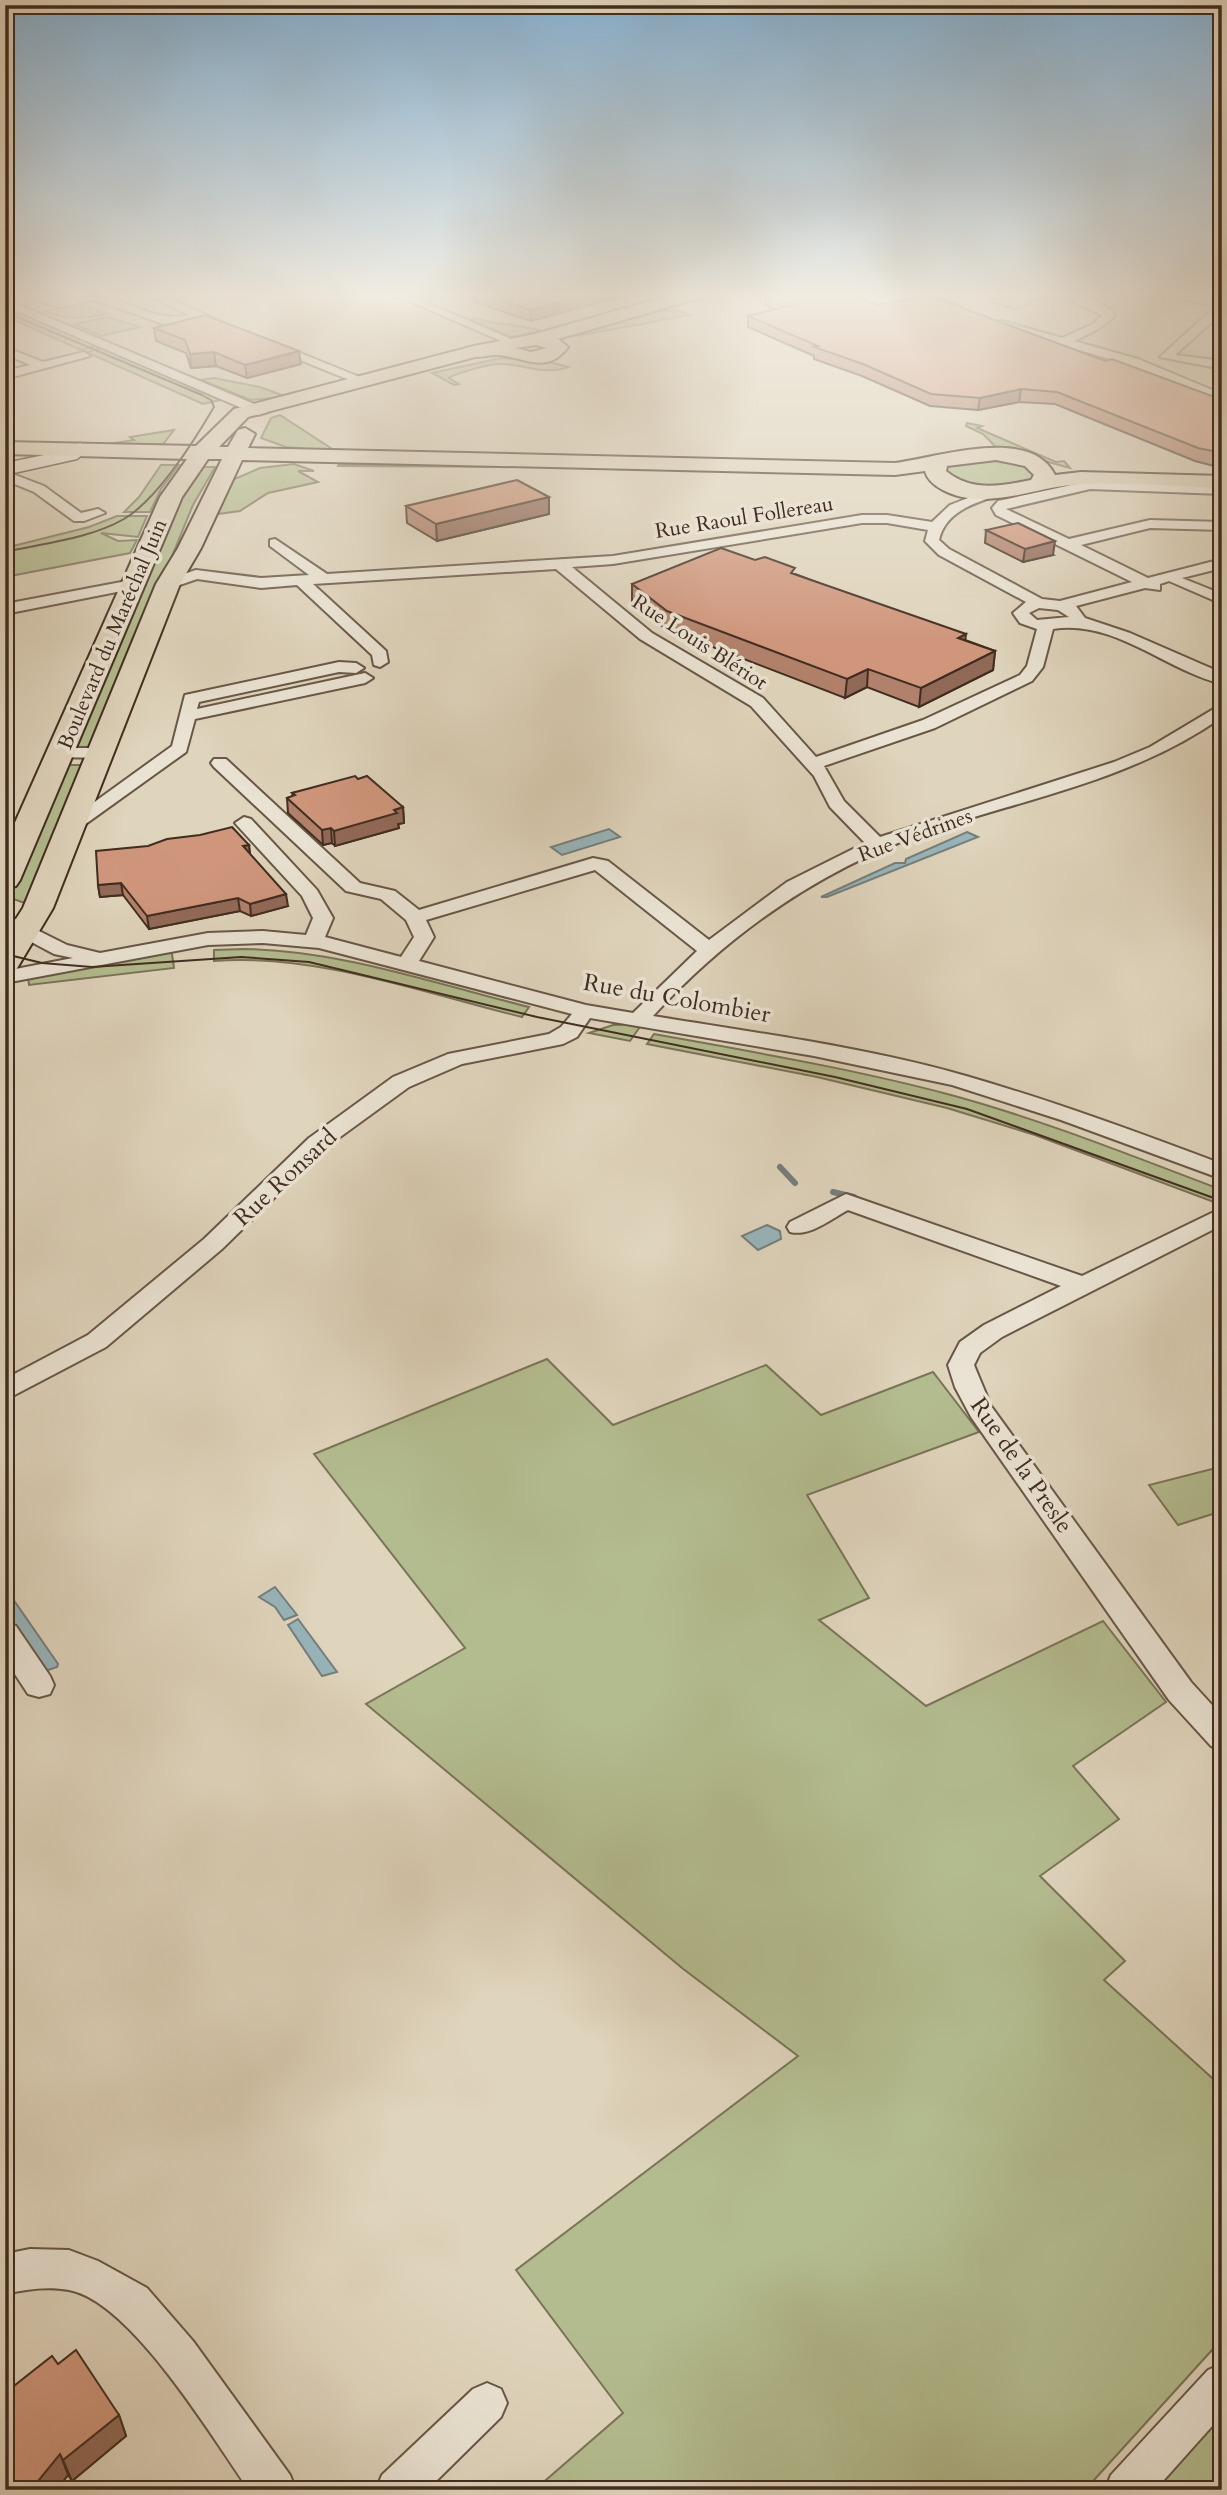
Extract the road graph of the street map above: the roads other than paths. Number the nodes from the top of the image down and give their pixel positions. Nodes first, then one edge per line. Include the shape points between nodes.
1 (254, 408) edge
2 (265, 408) edge
3 (265, 408) edge
4 (259, 410) junction
5 (5, 449) edge
6 (221, 450) junction
7 (79, 451) junction
8 (290, 457) junction
9 (5, 469) edge
10 (938, 471) junction
11 (5, 475) edge
12 (1041, 476) junction
13 (1222, 479) edge
14 (1222, 490) edge
15 (960, 495) junction
16 (208, 504) junction
17 (99, 513) dead end
18 (1222, 526) edge
19 (936, 527) junction
20 (275, 543) dead end
21 (1068, 544) junction
22 (186, 557) junction
23 (1222, 563) edge
24 (559, 564) junction
25 (1222, 569) edge
26 (215, 575) junction
27 (325, 580) junction
28 (1176, 581) junction
29 (302, 582) junction
30 (168, 584) junction
31 (132, 585) junction
32 (1151, 585) junction
33 (1222, 599) edge
34 (1040, 604) junction
35 (5, 610) edge
36 (1068, 612) junction
37 (1046, 626) junction
38 (1222, 680) edge
39 (1222, 709) edge
40 (61, 753) junction
41 (103, 753) junction
42 (220, 763) dead end
43 (813, 764) junction
44 (244, 822) dead end
45 (73, 824) junction
46 (878, 846) junction
47 (5, 880) edge
48 (415, 917) junction
49 (15, 927) edge
50 (314, 941) junction
51 (711, 952) junction
52 (112, 955) junction
53 (5, 963) edge
54 (407, 964) junction
55 (5, 977) edge
56 (585, 1010) junction
57 (640, 1018) junction
58 (1222, 1172) edge
59 (1222, 1215) edge
60 (799, 1227) dead end
61 (1083, 1285) junction
62 (5, 1391) edge
63 (5, 1634) edge
64 (39, 1685) dead end
65 (1222, 1737) edge
66 (5, 2274) edge
67 (1222, 2384) edge
68 (487, 2403) dead end
69 (275, 2490) edge
70 (397, 2490) edge
71 (1126, 2490) edge

1 - 4 street
2 - 4 main road
3 - 4 main road
4 - 6 main road
5 - 7 main road
6 - 7 main road
6 - 8 main road
6 - 16 main road, Boulevard du Maréchal Juin
6 - 31 main road, Boulevard du Maréchal Juin via 171,497
7 - 9 street
8 - 10 main road
8 - 16 main road, Boulevard du Maréchal Juin via 231,476
10 - 12 main road via 955,457 991,454 1026,460
10 - 15 main road
11 - 17 street via 39,489 79,518
12 - 13 main road
12 - 15 main road via 1018,491
14 - 21 street via 1090,485 999,508
15 - 19 street
16 - 22 main road, Boulevard du Maréchal Juin
18 - 21 street via 1150,524
19 - 24 street, Rue Raoul Follereau via 862,519
19 - 34 street via 932,541 944,552
20 - 27 street
21 - 32 street
22 - 26 street
22 - 30 main road, Boulevard du Maréchal Juin
23 - 32 street
24 - 27 street
24 - 43 street, Rue Louis Blériot via 646,636 757,702
25 - 28 street
26 - 29 street via 253,582
26 - 30 street via 192,575
27 - 29 street
28 - 32 street
28 - 33 street
29 - 45 street via 380,654 380,662 394,667 394,673 378,678 360,673 187,716 180,748
30 - 41 main road, Boulevard du Maréchal Juin
31 - 35 street
31 - 40 main road, Boulevard du Maréchal Juin
32 - 36 street
34 - 36 street
34 - 37 street via 1020,613 1028,621
36 - 37 street
36 - 38 street
37 - 43 street via 1035,667 1026,678 929,724
39 - 46 street, Rue Védrines via 1150,755
40 - 41 street
40 - 47 main road, Boulevard du Maréchal Juin
41 - 45 main road, Boulevard du Maréchal Juin
42 - 48 street via 353,887 388,895
43 - 46 street, Rue Louis Blériot via 826,779 836,803
44 - 50 street via 310,894 323,918
45 - 49 main road, Boulevard du Maréchal Juin
46 - 51 street, Rue Védrines via 815,874
48 - 51 street via 593,864 601,865
48 - 54 street via 424,937
49 - 52 street, Rue du Colombier via 61,950
49 - 53 main road, Boulevard du Maréchal Juin
50 - 52 street, Rue du Colombier via 208,939
50 - 54 street, Rue du Colombier
51 - 57 street, Rue Védrines
52 - 55 street, Rue du Colombier
54 - 56 street, Rue du Colombier
56 - 57 street, Rue du Colombier
56 - 62 street, Rue Ronsard via 569,1032 555,1039 456,1059 401,1082 317,1143 222,1237 97,1341
57 - 58 street, Rue du Colombier via 814,1049 990,1089
59 - 61 street, Rue de la Presle
60 - 61 street via 846,1201
61 - 65 street, Rue de la Presle via 969,1348 961,1365 964,1376 980,1410 1122,1611 1180,1691
63 - 64 street
66 - 69 street via 68,2270 133,2302 179,2355
67 - 71 street
68 - 70 street

